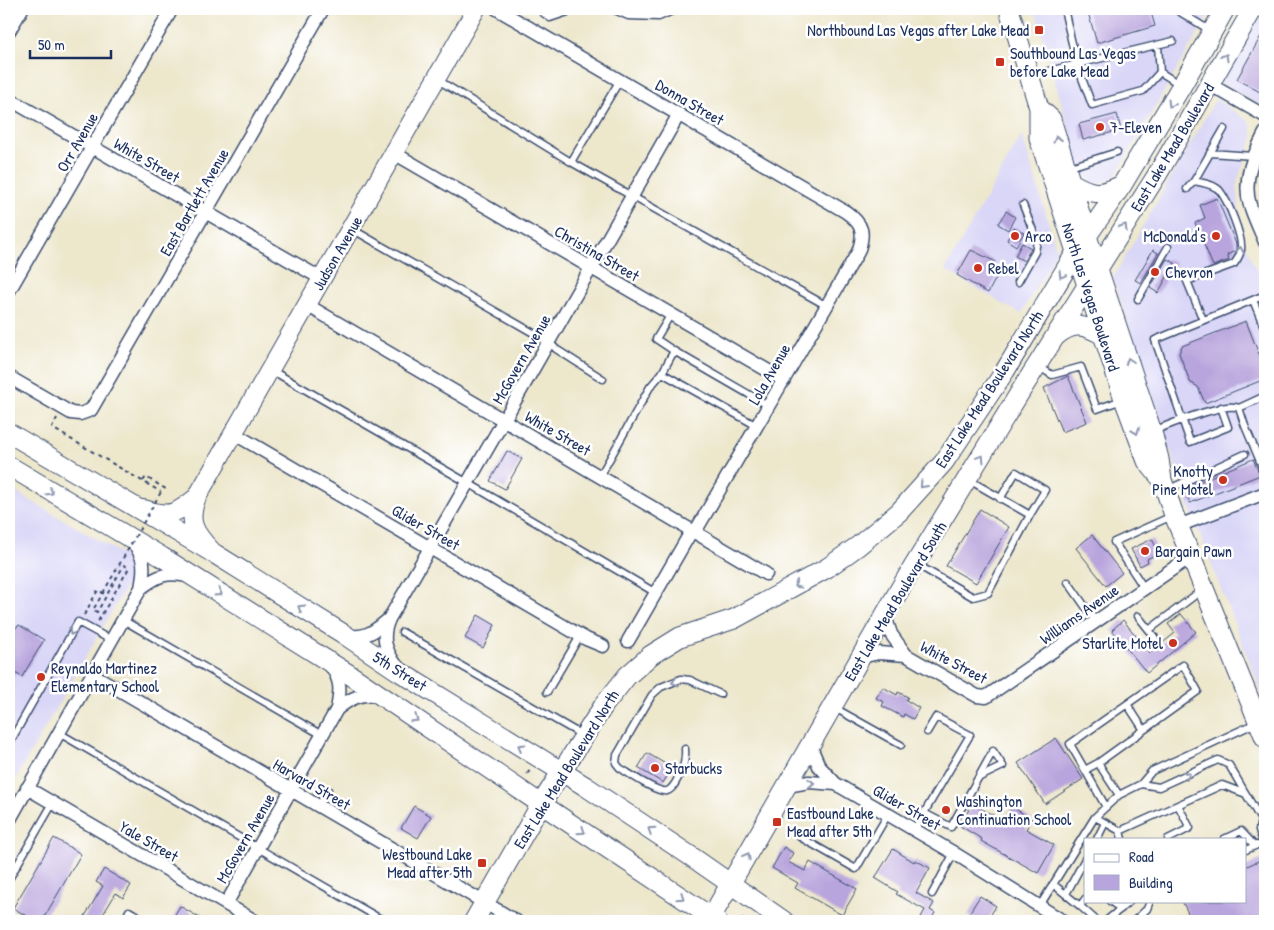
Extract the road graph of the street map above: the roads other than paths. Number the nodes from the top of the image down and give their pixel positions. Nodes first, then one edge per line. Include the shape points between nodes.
1 (22, 9) edge
2 (172, 9) edge
3 (323, 9) edge
4 (476, 9) edge
5 (497, 9) edge
6 (538, 9) edge
7 (577, 9) edge
8 (612, 9) edge
9 (677, 9) edge
10 (1009, 9) edge
11 (1064, 9) edge
12 (1175, 9) edge
13 (1194, 9) edge
14 (1225, 9) edge
15 (1253, 9) edge
16 (1189, 18) junction
17 (9, 31) edge
18 (1212, 31) junction
19 (1173, 41) dead end
20 (1158, 46) junction
21 (1077, 65) junction
22 (1160, 72) junction
23 (1029, 76) junction
24 (436, 79) junction
25 (620, 80) junction
26 (1209, 84) junction
27 (1182, 85) junction
28 (9, 99) edge
29 (1039, 108) junction
30 (679, 114) junction
31 (1265, 116) edge
32 (1224, 128) dead end
33 (1265, 133) edge
34 (93, 147) junction
35 (1117, 152) dead end
36 (394, 153) junction
37 (1210, 153) junction
38 (1253, 156) junction
39 (572, 162) junction
40 (1068, 175) junction
41 (1194, 181) junction
42 (1122, 185) junction
43 (1187, 189) dead end
44 (632, 195) junction
45 (1023, 205) dead end
46 (206, 212) junction
47 (1262, 224) edge
48 (350, 229) junction
49 (861, 229) joint
50 (1087, 236) junction
51 (1265, 242) edge
52 (1168, 247) dead end
53 (1076, 252) junction
54 (591, 268) junction
55 (1098, 268) junction
56 (322, 279) junction
57 (1018, 282) dead end
58 (1088, 284) junction
59 (9, 291) edge
60 (1265, 295) edge
61 (1138, 299) dead end
62 (1253, 300) junction
63 (307, 305) junction
64 (827, 306) junction
65 (671, 314) junction
66 (1203, 320) junction
67 (1265, 330) edge
68 (1103, 335) junction
69 (1055, 337) junction
70 (549, 342) junction
71 (674, 351) junction
72 (1037, 365) junction
73 (269, 370) junction
74 (662, 372) junction
75 (9, 377) edge
76 (603, 379) dead end
77 (784, 380) junction
78 (1265, 396) edge
79 (1124, 399) junction
80 (769, 406) junction
81 (1221, 407) junction
82 (1239, 408) junction
83 (504, 420) junction
84 (1182, 420) junction
85 (757, 426) junction
86 (9, 432) edge
87 (1152, 432) junction
88 (233, 433) junction
89 (1245, 454) dead end
90 (9, 466) edge
91 (1265, 473) edge
92 (600, 476) junction
93 (968, 480) junction
94 (468, 483) junction
95 (1164, 485) junction
96 (1265, 493) edge
97 (197, 497) junction
98 (1000, 499) junction
99 (134, 506) junction
100 (1030, 515) junction
101 (1176, 521) junction
102 (694, 531) junction
103 (132, 540) junction
104 (430, 548) junction
105 (215, 554) junction
106 (1190, 557) junction
107 (915, 564) junction
108 (766, 574) dead end
109 (193, 577) junction
110 (1068, 582) dead end
111 (141, 588) junction
112 (1144, 588) junction
113 (1203, 589) junction
114 (656, 594) junction
115 (884, 616) junction
116 (1138, 616) dead end
117 (389, 619) junction
118 (123, 620) junction
119 (1096, 622) junction
120 (1149, 630) junction
121 (402, 632) dead end
122 (342, 633) junction
123 (580, 636) junction
124 (1155, 638) dead end
125 (111, 640) junction
126 (628, 641) dead end
127 (603, 646) dead end
128 (906, 655) junction
129 (861, 657) junction
130 (328, 661) junction
131 (400, 672) junction
132 (92, 674) junction
133 (547, 692) dead end
134 (720, 694) dead end
135 (383, 697) junction
136 (986, 697) joint
137 (1127, 704) junction
138 (832, 706) junction
139 (337, 709) junction
140 (1144, 730) junction
141 (1262, 730) edge
142 (927, 732) dead end
143 (58, 733) junction
144 (322, 735) junction
145 (585, 737) junction
146 (9, 744) edge
147 (810, 745) junction
148 (901, 745) dead end
149 (686, 749) dead end
150 (1098, 763) junction
151 (1085, 770) junction
152 (563, 772) junction
153 (978, 778) dead end
154 (836, 784) junction
155 (1141, 784) junction
156 (787, 786) junction
157 (27, 788) junction
158 (291, 790) junction
159 (328, 790) dead end
160 (1246, 794) junction
161 (1119, 796) junction
162 (53, 803) junction
163 (541, 804) junction
164 (1178, 805) junction
165 (319, 806) junction
166 (1106, 807) junction
167 (924, 813) junction
168 (887, 816) junction
169 (1095, 817) junction
170 (9, 821) edge
171 (1105, 823) junction
172 (913, 831) junction
173 (1120, 831) junction
174 (800, 838) dead end
175 (1098, 838) edge
176 (1122, 838) edge
177 (1170, 838) edge
178 (1226, 838) edge
179 (1264, 842) edge
180 (1255, 846) junction
181 (258, 848) junction
182 (1246, 850) edge
183 (954, 853) junction
184 (1084, 861) edge
185 (9, 879) edge
186 (731, 884) junction
187 (1053, 884) junction
188 (932, 894) dead end
189 (1066, 894) junction
190 (1084, 900) edge
191 (1111, 902) edge
192 (1129, 902) edge
193 (1150, 902) edge
194 (485, 903) junction
195 (226, 904) junction
196 (1080, 906) junction
197 (1039, 907) junction
198 (1121, 909) junction
199 (712, 920) edge
200 (124, 921) edge
201 (148, 921) edge
202 (255, 921) edge
203 (384, 921) edge
204 (474, 921) edge
205 (516, 921) edge
206 (784, 921) edge
207 (1063, 921) edge
208 (1097, 921) edge
209 (1106, 921) edge
210 (1134, 921) edge

1 - 17 street
2 - 34 street, Orr Avenue
3 - 46 street, East Bartlett Avenue
4 - 24 street, Judson Avenue
5 - 25 street, Donna Street
6 - 7 lane via 550,18
8 - 9 lane via 628,16 659,17
10 - 23 main road, North Las Vegas Boulevard
11 - 21 lane
12 - 16 lane
13 - 16 lane
14 - 18 main road, East Lake Mead Boulevard
26 -> 15 main road, East Lake Mead Boulevard
16 - 18 lane
18 - 26 main road via 1211,50 1203,74
18 - 27 main road, East Lake Mead Boulevard
19 - 20 lane
20 - 21 lane
20 - 22 lane
21 - 22 lane via 1092,106 1144,90
21 - 23 lane
22 - 27 lane
23 - 29 main road, North Las Vegas Boulevard
24 - 36 street, Judson Avenue
24 - 39 lane
25 - 30 street, Donna Street
25 - 39 lane
26 - 31 street
55 -> 26 main road, East Lake Mead Boulevard
27 -> 42 main road, East Lake Mead Boulevard
28 - 34 street, White Street
40 -> 29 main road, North Las Vegas Boulevard via 1051,120
29 - 53 main road, North Las Vegas Boulevard via 1039,138
30 - 44 street, McGovern Avenue
30 - 49 street, Donna Street via 846,212 856,219
32 - 37 lane
33 - 38 street
34 - 46 street, White Street
34 - 59 street, Orr Avenue
35 - 40 lane
36 - 48 street, Judson Avenue
36 - 54 street, Christina Street
37 - 38 lane
37 - 41 lane
38 - 47 street via 1248,180 1249,203
39 - 44 lane
40 - 42 main road via 1086,191 1095,193 1109,192
40 - 50 main road, North Las Vegas Boulevard
41 - 43 lane
66 -> 41 lane via 1187,281 1234,264 1241,251 1241,239 1219,190
42 - 50 main road, East Lake Mead Boulevard
44 - 54 street, McGovern Avenue
44 - 64 lane
45 - 57 lane via 1037,241 1035,252
46 - 56 street, White Street
46 - 75 street, East Bartlett Avenue via 91,410 71,413
47 - 51 street
48 - 56 street, Judson Avenue
48 - 70 lane
49 - 64 street, Lola Avenue via 858,252
50 - 53 main road, East Lake Mead Boulevard
50 - 55 main road, North Las Vegas Boulevard
52 - 61 lane
53 - 58 main road, North Las Vegas Boulevard
53 -> 145 main road, East Lake Mead Boulevard North via 1005,371 944,462 899,512 827,568 753,610 680,637 651,655 627,676
54 - 65 street, Christina Street
54 - 70 street, McGovern Avenue
55 - 58 main road, East Lake Mead Boulevard
87 -> 55 main road, North Las Vegas Boulevard
56 - 63 street, Judson Avenue
58 - 68 main road, North Las Vegas Boulevard
58 - 69 main road, East Lake Mead Boulevard South
60 - 62 lane
62 - 66 lane
62 - 67 lane
63 - 73 street, Judson Avenue
63 - 83 street, White Street
64 - 77 street, Lola Avenue
65 - 71 lane via 656,339
65 - 77 street, Christina Street
66 - 84 lane via 1155,340
68 - 69 main road via 1089,328 1073,326
68 - 79 main road, North Las Vegas Boulevard
69 - 72 main road, East Lake Mead Boulevard South
70 - 76 lane
70 - 83 street, McGovern Avenue
71 - 74 lane
71 - 80 lane
72 - 79 lane via 1052,375 1081,367 1097,409
93 -> 72 main road, East Lake Mead Boulevard South
73 - 88 street, Judson Avenue
73 - 94 lane
74 - 85 lane
74 - 92 lane via 650,387
77 - 80 street, Lola Avenue
78 - 82 lane
79 -> 95 main road, North Las Vegas Boulevard via 1147,461
80 - 85 street, Lola Avenue
81 - 82 lane via 1234,405
81 - 84 lane
81 - 84 lane via 1228,427 1190,442
82 - 91 lane
83 - 92 street, White Street
83 - 94 street, McGovern Avenue
84 - 87 lane
85 - 102 street, Lola Avenue
86 - 99 main road, 5th Street
87 - 95 main road, North Las Vegas Boulevard
88 - 97 street, Judson Avenue
88 - 104 street, Glider Street
89 - 95 lane
90 -> 103 main road, 5th Street
92 - 102 street, White Street
93 - 98 lane
93 - 107 main road, East Lake Mead Boulevard South
94 - 104 street, McGovern Avenue
94 - 114 lane
95 - 101 main road, North Las Vegas Boulevard
96 - 101 street
97 - 99 street, Judson Avenue via 169,515
97 - 105 street, Judson Avenue via 192,514 194,527
98 - 100 lane
98 - 100 lane via 1016,472 1046,490
99 - 105 main road, 5th Street
100 - 107 lane via 988,593 973,597
101 - 106 main road, North Las Vegas Boulevard
101 - 112 lane via 1114,542
102 - 108 street, White Street
102 - 114 street, Lola Avenue
103 - 109 main road, 5th Street
103 - 111 street via 143,562
104 - 117 street, McGovern Avenue
104 - 123 street, Glider Street
122 -> 105 main road, 5th Street
106 - 112 street, Williams Avenue
106 - 113 main road, North Las Vegas Boulevard
107 - 115 main road, East Lake Mead Boulevard South
109 - 111 street via 167,574 158,576
109 -> 130 main road, 5th Street
110 - 119 lane
111 - 118 street
112 - 119 street, Williams Avenue
113 - 120 lane
113 - 141 main road, North Las Vegas Boulevard
114 - 126 street, Lola Avenue
115 - 128 street, White Street via 891,634
115 - 129 main road, East Lake Mead Boulevard South
116 - 120 lane
117 - 122 street, McGovern Avenue via 367,635 356,637
117 - 131 street, McGovern Avenue via 385,644
118 - 125 street
118 - 144 lane
119 - 136 street, Williams Avenue
120 - 124 lane
121 - 145 lane
122 - 131 main road, 5th Street
123 - 127 street, Glider Street
123 - 133 lane
125 - 132 street
125 -> 146 lane via 78,622
128 - 129 street, White Street via 880,653
128 - 136 street, White Street via 977,696
129 - 138 main road, East Lake Mead Boulevard South
130 - 135 main road, 5th Street
130 - 139 street, McGovern Avenue via 339,683
152 -> 131 main road, 5th Street
132 - 143 street
132 - 158 street, Harvard Street
134 -> 149 lane via 690,680 681,679 661,687 652,695 617,755 616,763 660,792 675,784 686,760
135 - 139 street, McGovern Avenue via 358,695
135 -> 163 main road, 5th Street
137 - 140 lane
137 - 140 lane via 1184,665 1198,691
137 - 151 lane via 1070,744
138 - 147 main road, East Lake Mead Boulevard South
138 - 148 lane
139 - 144 street, McGovern Avenue
140 - 150 lane
141 - 155 lane via 1152,771
142 - 167 lane via 936,717 970,735
143 - 157 street
143 - 181 lane
144 - 158 street, McGovern Avenue
145 - 152 main road, East Lake Mead Boulevard North
147 - 154 street, Glider Street via 819,766
147 - 156 main road, East Lake Mead Boulevard South
150 - 151 lane
150 - 161 lane
151 - 166 lane
152 - 163 main road, East Lake Mead Boulevard North
186 -> 152 main road, 5th Street
153 - 167 lane via 951,827
156 -> 154 street, Glider Street via 808,782
154 - 168 street, Glider Street
155 -> 160 lane via 1159,787 1218,760 1230,765
155 - 161 lane
186 -> 156 main road, East Lake Mead Boulevard South
157 - 162 street, Yale Street
157 - 170 street
158 - 165 street, Harvard Street
158 - 181 street, McGovern Avenue
159 - 165 lane
160 - 164 lane via 1222,785
160 - 179 lane via 1261,820 1259,830
161 - 166 lane
162 - 185 lane
162 - 195 street, Yale Street
163 - 194 main road, East Lake Mead Boulevard North
163 -> 199 main road, 5th Street
164 - 173 lane
164 - 177 lane via 1190,828
165 - 194 street, Harvard Street
166 - 169 lane
167 - 172 lane
168 - 172 street, Glider Street
168 - 174 lane via 856,869
169 - 171 lane
169 - 187 lane
171 - 173 lane
171 - 175 lane
172 - 183 street, Glider Street
173 - 176 lane
178 - 180 lane via 1242,831
179 - 180 lane
180 - 182 lane
181 - 195 street, McGovern Avenue
181 - 203 lane
183 - 188 lane
183 - 197 street, Glider Street
184 - 189 lane
186 - 199 main road, East Lake Mead Boulevard South
186 - 206 main road, 5th Street
187 - 189 lane
187 - 197 lane
189 - 196 lane
190 - 196 lane
191 - 198 lane
192 - 198 lane
193 - 210 lane
194 - 204 main road, East Lake Mead Boulevard North
194 - 205 street, Harvard Street
195 - 202 street, Yale Street
196 - 208 lane
197 - 207 street, Glider Street
198 - 209 lane
200 - 201 lane via 130,911

